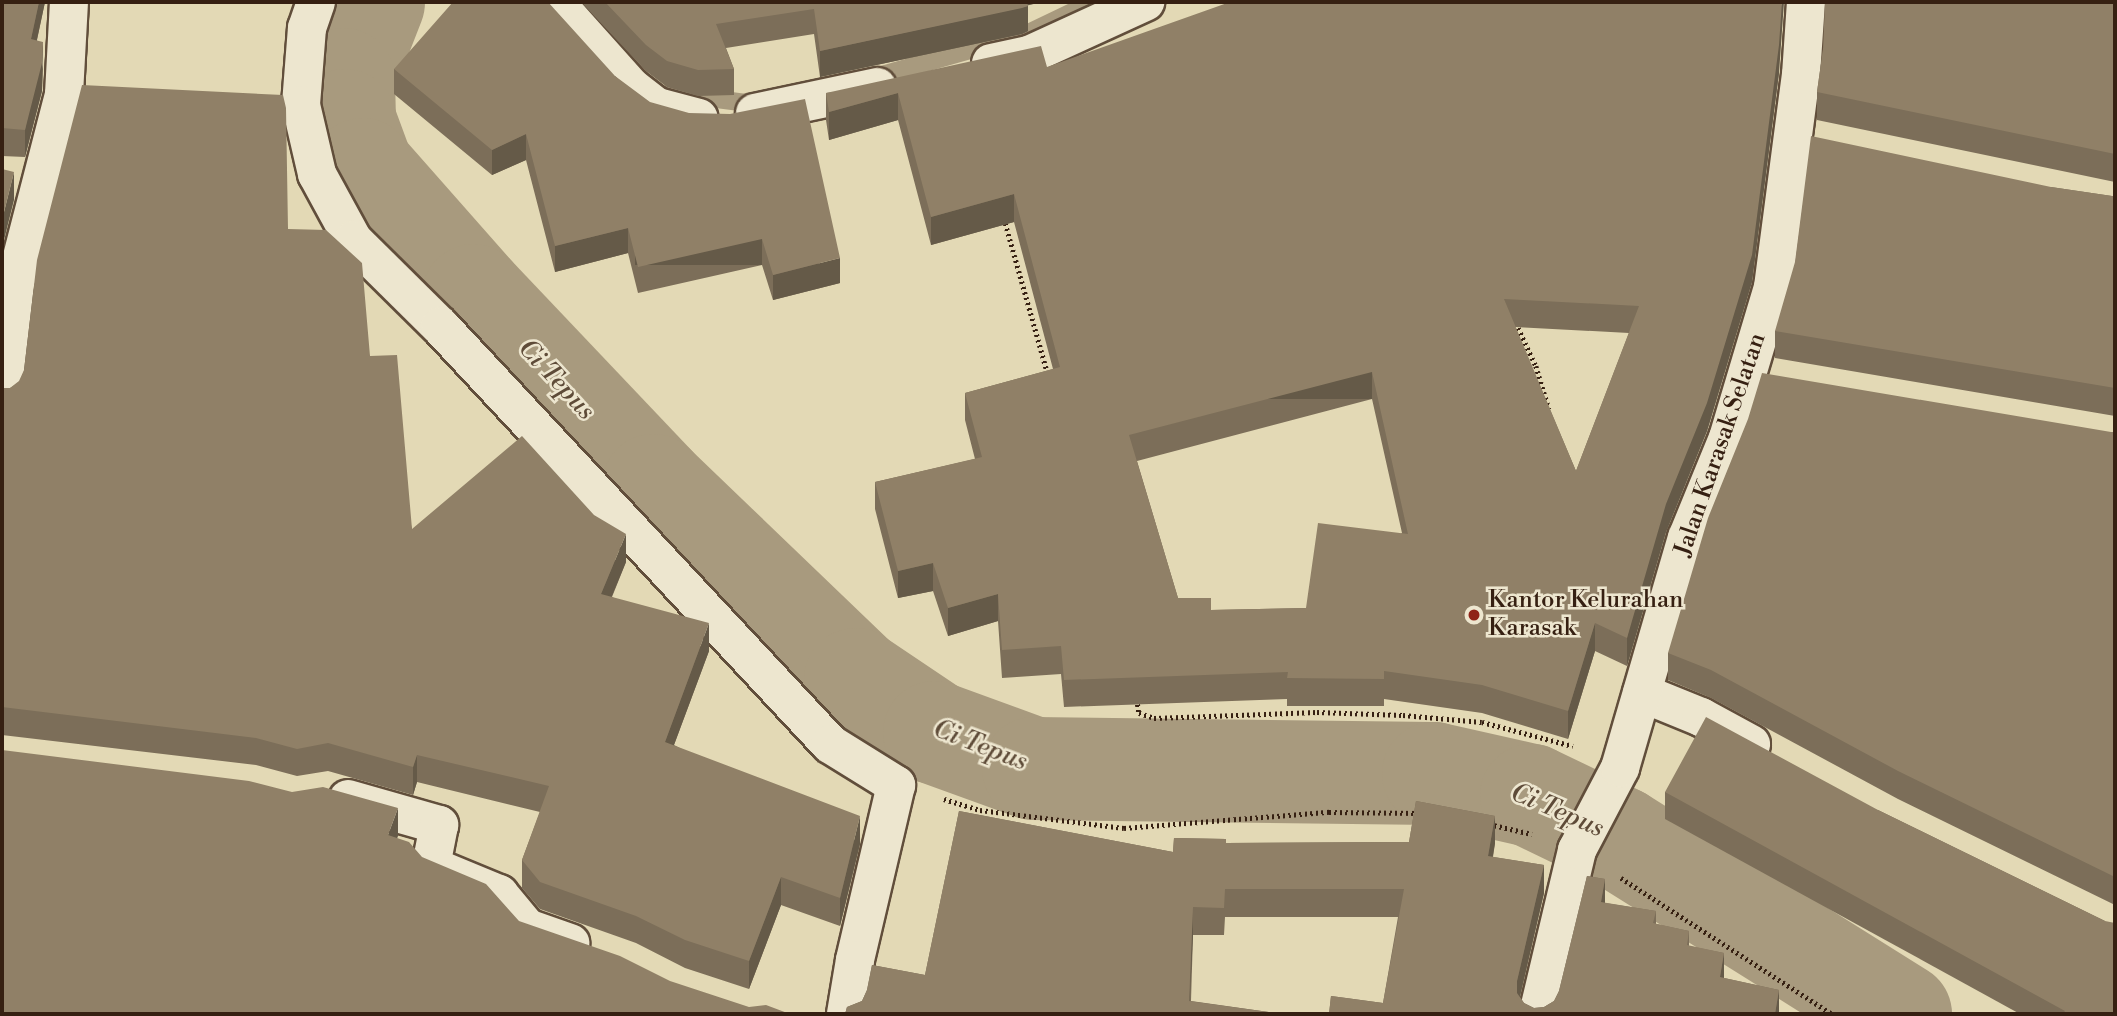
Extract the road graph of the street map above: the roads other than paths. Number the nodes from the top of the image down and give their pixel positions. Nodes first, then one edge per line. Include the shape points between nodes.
1 (69, 2) edge
2 (316, 2) edge
3 (555, 2) edge
4 (1144, 2) edge
5 (1806, 2) edge
6 (963, 69) edge
7 (908, 80) edge
8 (1792, 137) junction
9 (1831, 145) edge
10 (2, 176) edge
11 (43, 182) junction
12 (1747, 376) junction
13 (1788, 383) edge
14 (2, 388) edge
15 (1642, 693) junction
16 (1783, 761) edge
17 (310, 796) edge
18 (603, 955) edge
19 (846, 1014) edge
20 (1538, 1014) edge

1 - 11 street via 64,93
2 - 19 street via 307,28 301,105 317,174 353,240 440,326 830,744 896,785
3 - 7 street via 631,87 657,107 695,118 730,118
4 - 6 street via 1029,55
5 - 8 street, Jalan Karasak Selatan
8 - 9 street
8 - 12 street, Jalan Karasak Selatan via 1773,287
10 - 11 street
11 - 14 street via 15,284
12 - 13 street
12 - 15 street, Jalan Karasak Selatan via 1688,538
15 - 16 street via 1701,717
15 - 20 street, Jalan Karasak Selatan via 1620,763 1582,841
17 - 18 street via 323,792 439,825 431,866 499,894 527,928

